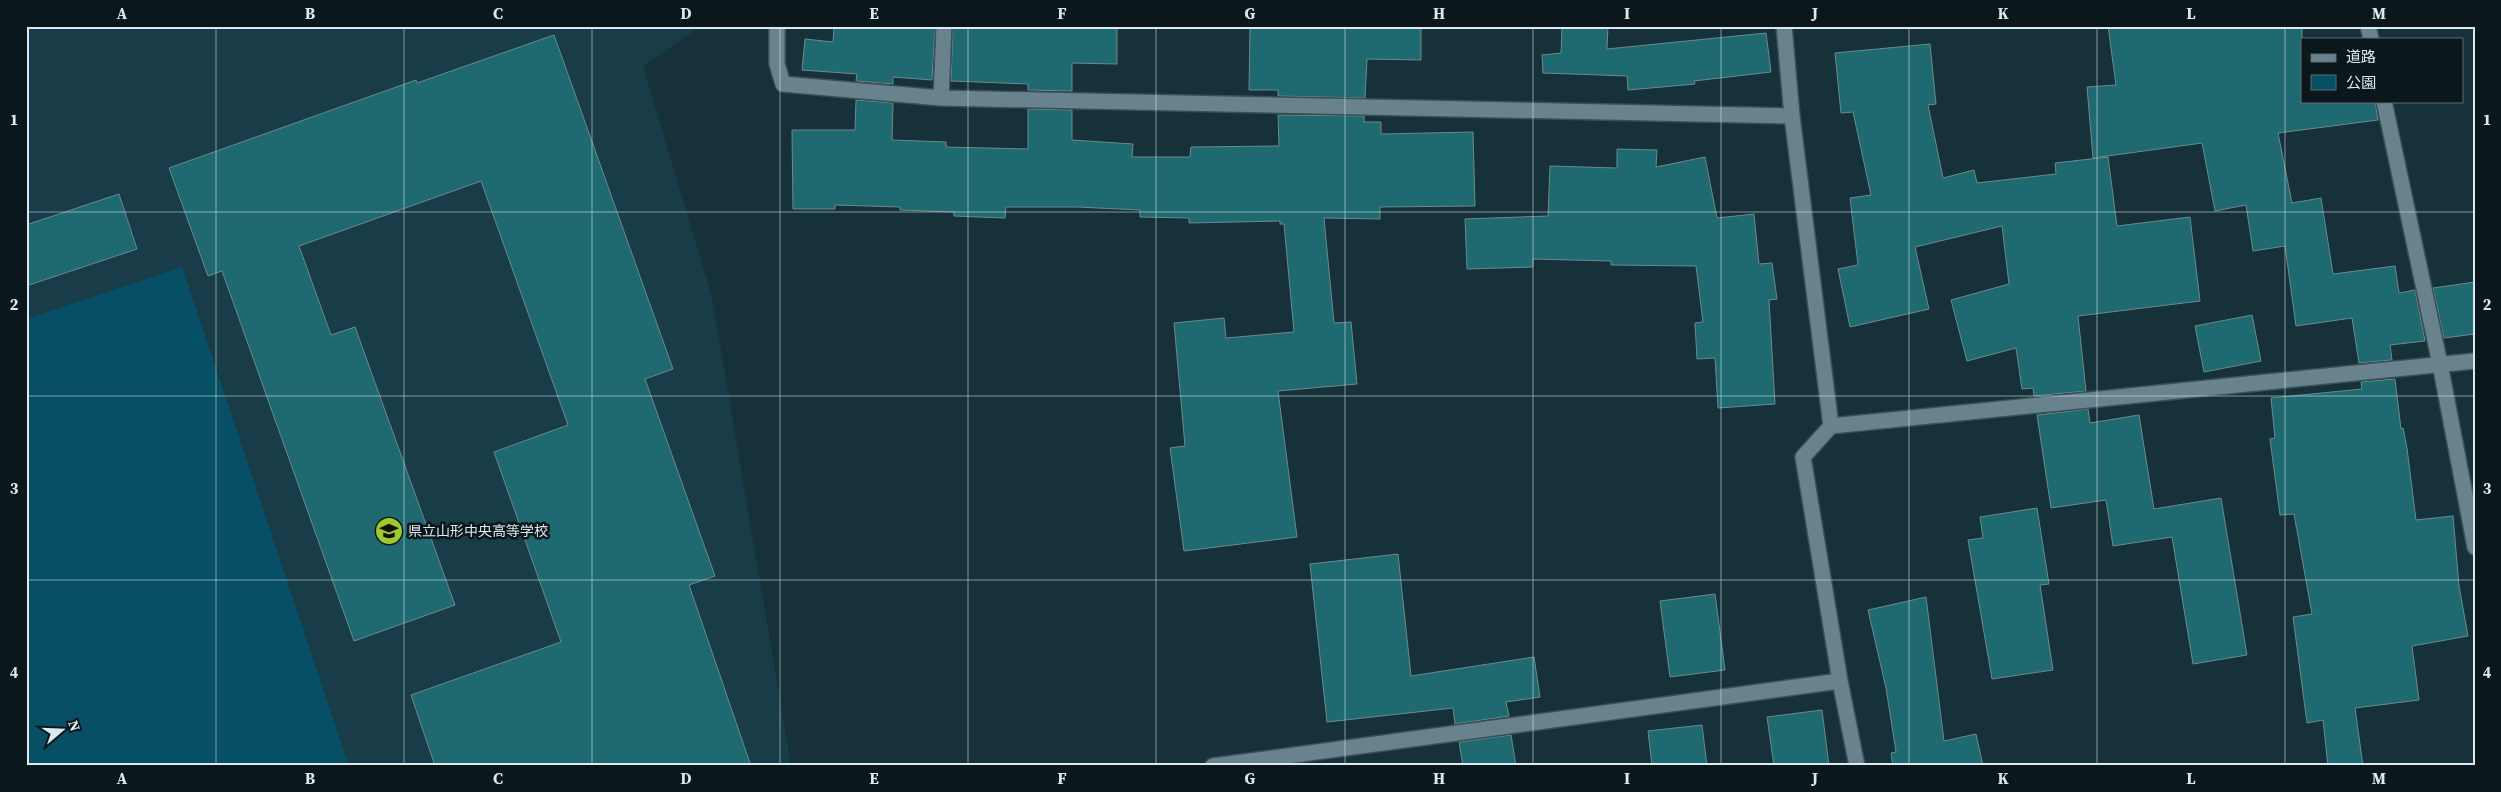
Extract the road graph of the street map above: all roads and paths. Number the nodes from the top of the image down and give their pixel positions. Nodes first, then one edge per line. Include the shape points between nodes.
1 (777, 26) edge
2 (944, 26) edge
3 (1784, 26) edge
4 (941, 98) junction
5 (2384, 102) edge
6 (1792, 116) junction
7 (2475, 361) edge
8 (2440, 364) junction
9 (1831, 426) junction
10 (2475, 547) edge
11 (1840, 681) junction
12 (1285, 762) edge
13 (1214, 766) edge
14 (1857, 766) edge

1 - 4 lane via 777,64 783,84
2 - 4 lane
3 - 6 lane
4 - 6 lane
5 - 8 lane
6 - 9 lane
7 - 8 lane
8 - 9 lane
8 - 10 lane
9 - 11 lane via 1804,457
11 - 12 lane
11 - 14 lane
12 - 13 lane

